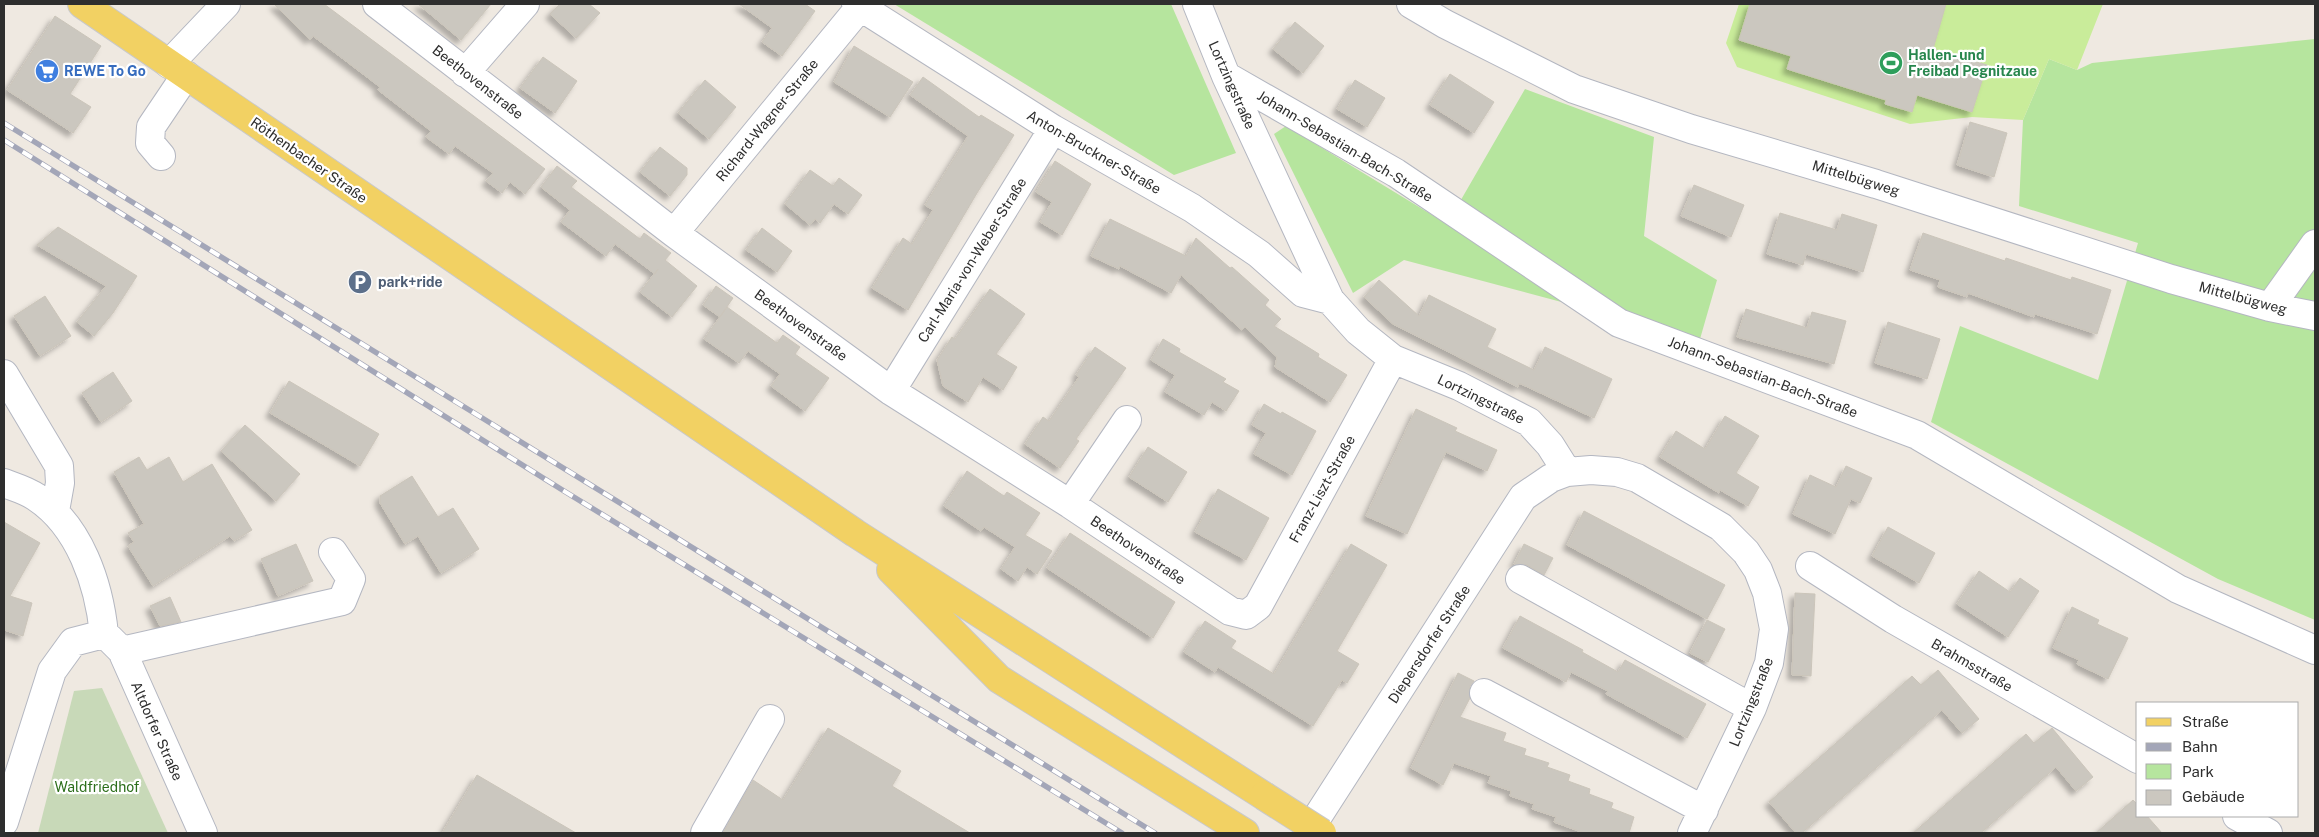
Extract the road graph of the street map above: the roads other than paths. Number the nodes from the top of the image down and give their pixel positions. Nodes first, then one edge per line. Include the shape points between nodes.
1 (82, 4) edge
2 (226, 4) edge
3 (378, 4) edge
4 (525, 4) edge
5 (1197, 4) edge
6 (1411, 4) edge
7 (858, 5) edge
8 (178, 70) junction
9 (465, 73) junction
10 (1226, 76) junction
11 (1053, 129) junction
12 (161, 156) dead end
13 (674, 232) junction
14 (2315, 244) edge
15 (1330, 300) junction
16 (2270, 307) junction
17 (2315, 316) edge
18 (1393, 359) junction
19 (4, 374) edge
20 (891, 391) junction
21 (1126, 420) dead end
22 (1566, 472) junction
23 (4, 483) edge
24 (1070, 504) junction
25 (55, 512) junction
26 (855, 533) junction
27 (333, 552) dead end
28 (1810, 566) dead end
29 (1520, 579) dead end
30 (1246, 615) joint
31 (113, 642) junction
32 (2315, 650) edge
33 (1484, 693) dead end
34 (1752, 708) junction
35 (770, 719) dead end
36 (2136, 758) edge
37 (2239, 817) edge
38 (4, 822) edge
39 (1701, 825) edge
40 (203, 833) edge
41 (705, 833) edge
42 (1245, 833) edge
43 (1308, 833) edge
44 (1322, 833) edge
45 (2268, 833) edge

1 - 8 main road, Röthenbacher Straße
2 - 8 street
3 - 9 street, Beethovenstraße
4 - 9 street
5 - 10 street, Lortzingstraße
6 - 16 street, Mittelbügweg via 1574,89 1691,129
7 - 11 street, Anton-Bruckner-Straße
7 - 13 street, Richard-Wagner-Straße
8 - 12 street via 151,127 150,144
8 - 26 main road, Röthenbacher Straße
9 - 13 street, Beethovenstraße
10 - 15 street, Lortzingstraße
10 - 32 street, Johann-Sebastian-Bach-Straße via 1396,173 1619,323 1917,435 2178,589
11 - 15 street, Anton-Bruckner-Straße via 1192,208 1259,254 1303,293
11 - 20 street, Carl-Maria-von-Weber-Straße
13 - 20 street, Beethovenstraße
14 - 16 street
15 - 18 street, Lortzingstraße via 1358,331
16 - 17 street, Mittelbügweg
18 - 22 street, Lortzingstraße via 1459,386 1529,422 1550,445
18 - 30 street, Franz-Liszt-Straße via 1261,602
19 - 25 street via 59,466
20 - 24 street, Beethovenstraße
21 - 24 street
22 - 34 street, Lortzingstraße via 1617,472 1637,478 1721,527 1746,552 1767,593 1774,629 1769,663
22 - 43 street, Diepersdorfer Straße via 1524,496
23 - 25 street, Altdorfer Straße via 34,496
24 - 30 street, Beethovenstraße via 1230,611
25 - 31 street, Altdorfer Straße via 82,551
26 - 42 main road via 999,679
26 - 44 main road, bridge
27 - 31 street via 351,579 342,601
28 - 36 street, Brahmsstraße via 1893,619
29 - 34 street
31 - 38 street via 73,642 52,671
31 - 40 street, Altdorfer Straße
33 - 39 street, Lortzingstraße
34 - 39 street, Lortzingstraße
35 - 41 street
37 - 45 street

